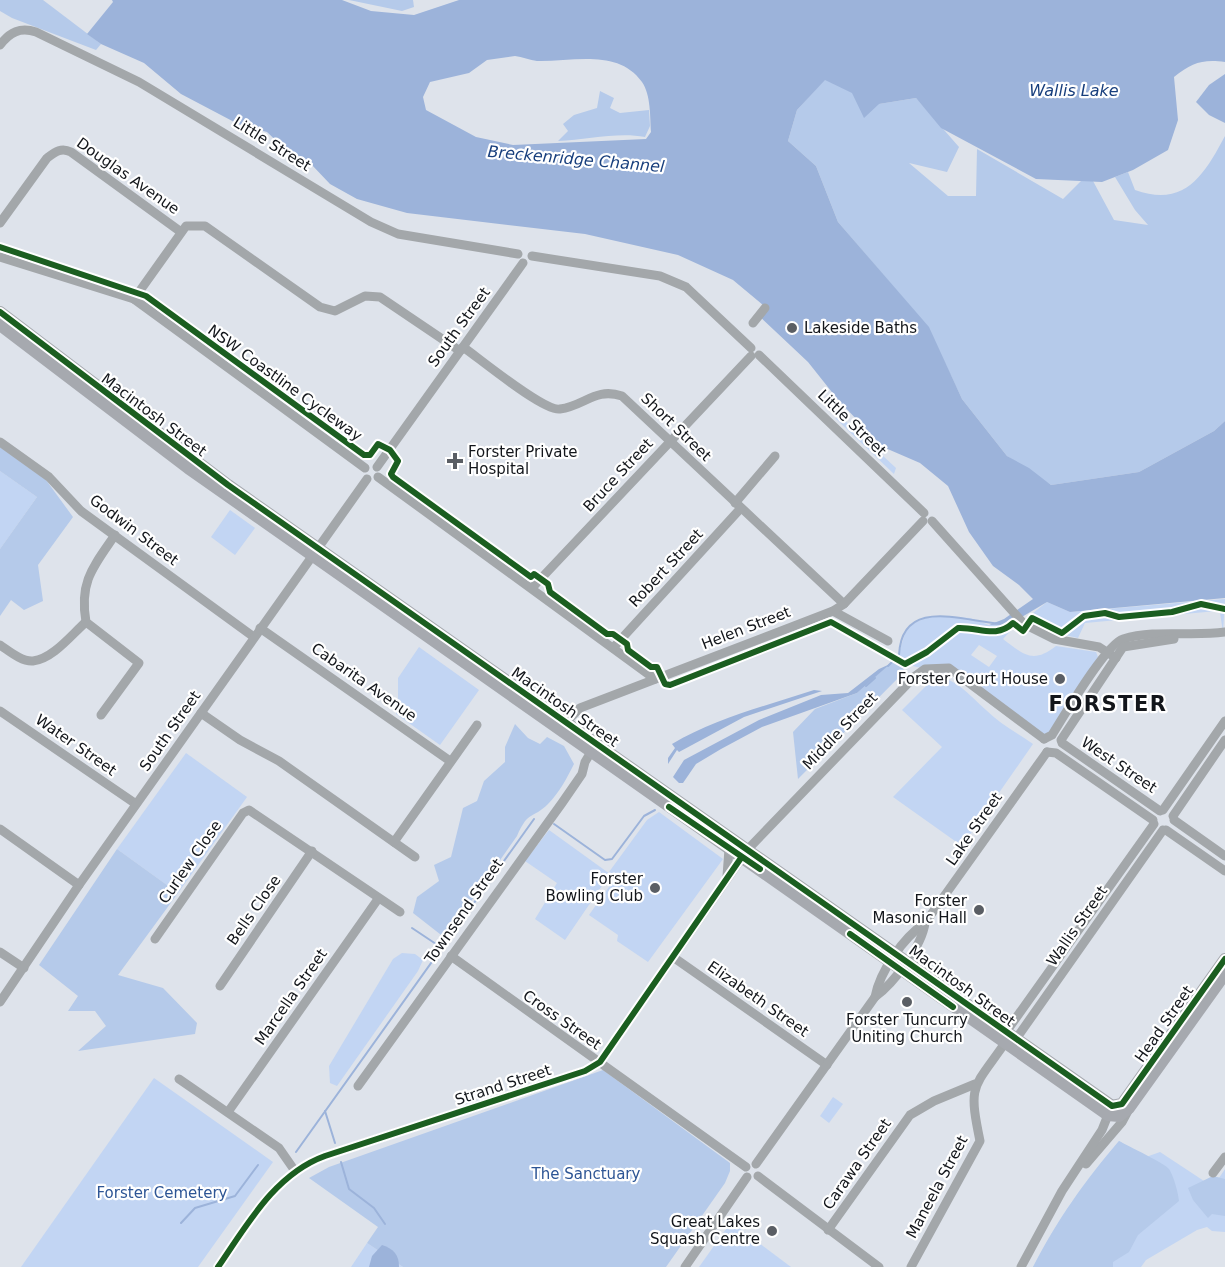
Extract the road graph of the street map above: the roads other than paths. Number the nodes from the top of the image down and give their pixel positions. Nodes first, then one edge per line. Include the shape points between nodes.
1 (0, 45) edge
2 (0, 223) edge
3 (183, 229) junction
4 (0, 257) edge
5 (521, 259) junction
6 (134, 299) junction
7 (765, 309) dead end
8 (0, 312) edge
9 (753, 323) dead end
10 (0, 325) edge
11 (461, 349) junction
12 (753, 353) junction
13 (0, 442) edge
14 (669, 443) junction
15 (775, 456) dead end
16 (365, 468) junction
17 (377, 472) junction
18 (367, 479) junction
19 (738, 506) junction
20 (926, 519) junction
21 (115, 535) junction
22 (314, 552) junction
23 (532, 588) junction
24 (844, 604) junction
25 (833, 611) junction
26 (86, 622) junction
27 (260, 628) junction
28 (1225, 632) edge
29 (1188, 635) junction
30 (254, 637) junction
31 (888, 641) dead end
32 (0, 645) edge
33 (613, 648) junction
34 (1107, 652) junction
35 (1116, 658) junction
36 (949, 668) joint
37 (655, 679) junction
38 (0, 711) edge
39 (201, 712) junction
40 (101, 715) dead end
41 (1225, 721) edge
42 (477, 725) dead end
43 (562, 726) junction
44 (1055, 739) junction
45 (1225, 741) edge
46 (591, 752) junction
47 (1051, 752) junction
48 (450, 761) junction
49 (136, 804) junction
50 (1161, 811) junction
51 (1173, 818) junction
52 (1154, 822) junction
53 (0, 829) edge
54 (1165, 830) junction
55 (394, 842) junction
56 (729, 849) junction
57 (312, 851) junction
58 (748, 854) junction
59 (1225, 856) edge
60 (415, 857) dead end
61 (1225, 871) edge
62 (727, 878) junction
63 (79, 885) junction
64 (378, 899) junction
65 (400, 912) dead end
66 (154, 939) dead end
67 (0, 952) edge
68 (451, 956) junction
69 (673, 957) junction
70 (1225, 959) edge
71 (899, 962) junction
72 (24, 968) junction
73 (1225, 974) edge
74 (220, 986) dead end
75 (0, 1002) edge
76 (1009, 1038) junction
77 (600, 1062) junction
78 (827, 1065) junction
79 (179, 1078) dead end
80 (975, 1084) junction
81 (358, 1086) dead end
82 (1126, 1106) junction
83 (228, 1112) junction
84 (1108, 1115) junction
85 (1225, 1156) edge
86 (751, 1165) junction
87 (295, 1171) junction
88 (1213, 1173) dead end
89 (758, 1176) junction
90 (747, 1177) junction
91 (1062, 1191) junction
92 (828, 1230) junction
93 (218, 1267) edge
94 (685, 1267) edge
95 (879, 1267) edge
96 (911, 1267) edge
97 (1021, 1267) edge

1 - 5 street, Little Street via 12,32 36,32 139,82 382,227 398,234
2 - 3 street, Douglas Avenue via 56,151 71,152
3 - 6 street
3 - 11 street, Short Street via 205,226 320,307 335,311 365,296 380,297
4 - 6 street
5 - 11 street, South Street
5 - 12 street, Little Street via 526,249 532,256 660,276 686,286
6 - 16 street
7 - 9 street
8 - 22 main road, Macintosh Street
10 - 22 main road, Macintosh Street via 188,468
11 - 14 street, Short Street via 542,404 558,410 608,392 622,396
11 - 17 street, South Street
12 - 14 street, Bruce Street
12 - 20 street, Little Street
13 - 21 street, Godwin Street via 49,477 81,511
14 - 19 street, Short Street
14 - 23 street, Bruce Street
15 - 19 street, Robert Street
16 - 17 street via 371,465
16 - 18 street
17 - 18 street via 373,480
17 - 23 street
18 - 22 street, South Street
19 - 24 street, Short Street
19 - 33 street, Robert Street
20 - 24 street, Helen Street
20 - 34 street, Little Street via 1022,622 1054,639
21 - 26 street via 90,571 84,589
21 - 30 street, Godwin Street
22 - 27 street, South Street
22 - 43 main road, Macintosh Street
23 - 33 street
24 - 25 street, Helen Street
25 - 31 street
25 - 37 street, Helen Street
26 - 32 street via 49,654 33,661
26 - 40 street via 139,663
27 - 30 street, South Street
27 - 48 street, Cabarita Avenue
28 - 29 street
29 - 34 street via 1125,638
29 - 35 street via 1165,642 1127,645
30 - 39 street, South Street
33 - 37 street
34 - 35 street, Little Street
34 - 44 street
35 - 44 street
36 - 44 street, West Street
36 - 58 street, Middle Street via 925,669 914,677 762,833
37 - 43 street, Helen Street via 576,710
38 - 49 street, Water Street
39 - 49 street, South Street
39 - 55 street
41 - 50 street
42 - 48 street
43 - 46 main road, Macintosh Street
43 - 58 main road, Macintosh Street
44 - 47 street, Lake Street
44 - 47 street via 1043,745
44 - 50 street, West Street
45 - 51 street
46 - 56 main road, Macintosh Street
46 - 68 street, Townsend Street via 582,774
47 - 52 street, West Street
47 - 71 street, Lake Street via 925,923 923,936
48 - 55 street
49 - 63 street, South Street
50 - 51 street, West Street
50 - 52 street, Wallis Street
51 - 54 street, Wallis Street
51 - 59 street
52 - 54 street, West Street
52 - 76 street, Wallis Street
53 - 63 street
54 - 61 street
54 - 76 street, Wallis Street
55 - 60 street
56 - 58 main road, Macintosh Street
56 - 62 street
57 - 64 street
57 - 66 street, Curlew Close via 255,812 243,813
57 - 74 street, Bells Close
58 - 62 street, Strand Street
58 - 71 main road, Macintosh Street
62 - 69 street, Strand Street
63 - 72 street, South Street
64 - 65 street
64 - 83 street, Marcella Street
67 - 72 street
68 - 77 street, Cross Street
68 - 81 street, Townsend Street
69 - 77 street, Strand Street
69 - 78 street, Elizabeth Street
70 - 82 main road, Head Street
71 - 76 main road, Macintosh Street
71 - 78 street, Lake Street via 887,988 875,997
72 - 75 street, South Street
73 - 82 main road, Head Street
76 - 80 street, Wallis Street
76 - 82 main road, Macintosh Street via 1112,1106
76 - 84 main road, Macintosh Street
77 - 86 street, Cross Street
77 - 87 street, Strand Street via 585,1071 325,1156
78 - 86 street, Lake Street
79 - 83 street
80 - 92 street, Carawa Street via 910,1116
80 - 96 street, Maneela Street via 972,1102 980,1141
82 - 84 main road via 1119,1116
82 - 91 street, Head Street via 1122,1122
83 - 87 street via 279,1148
84 - 91 street, Head Street
85 - 88 street
86 - 89 street via 760,1170
86 - 90 street
87 - 93 street, Strand Street via 264,1202
89 - 90 street
89 - 92 street
90 - 94 street
91 - 97 street, Head Street
92 - 95 street

